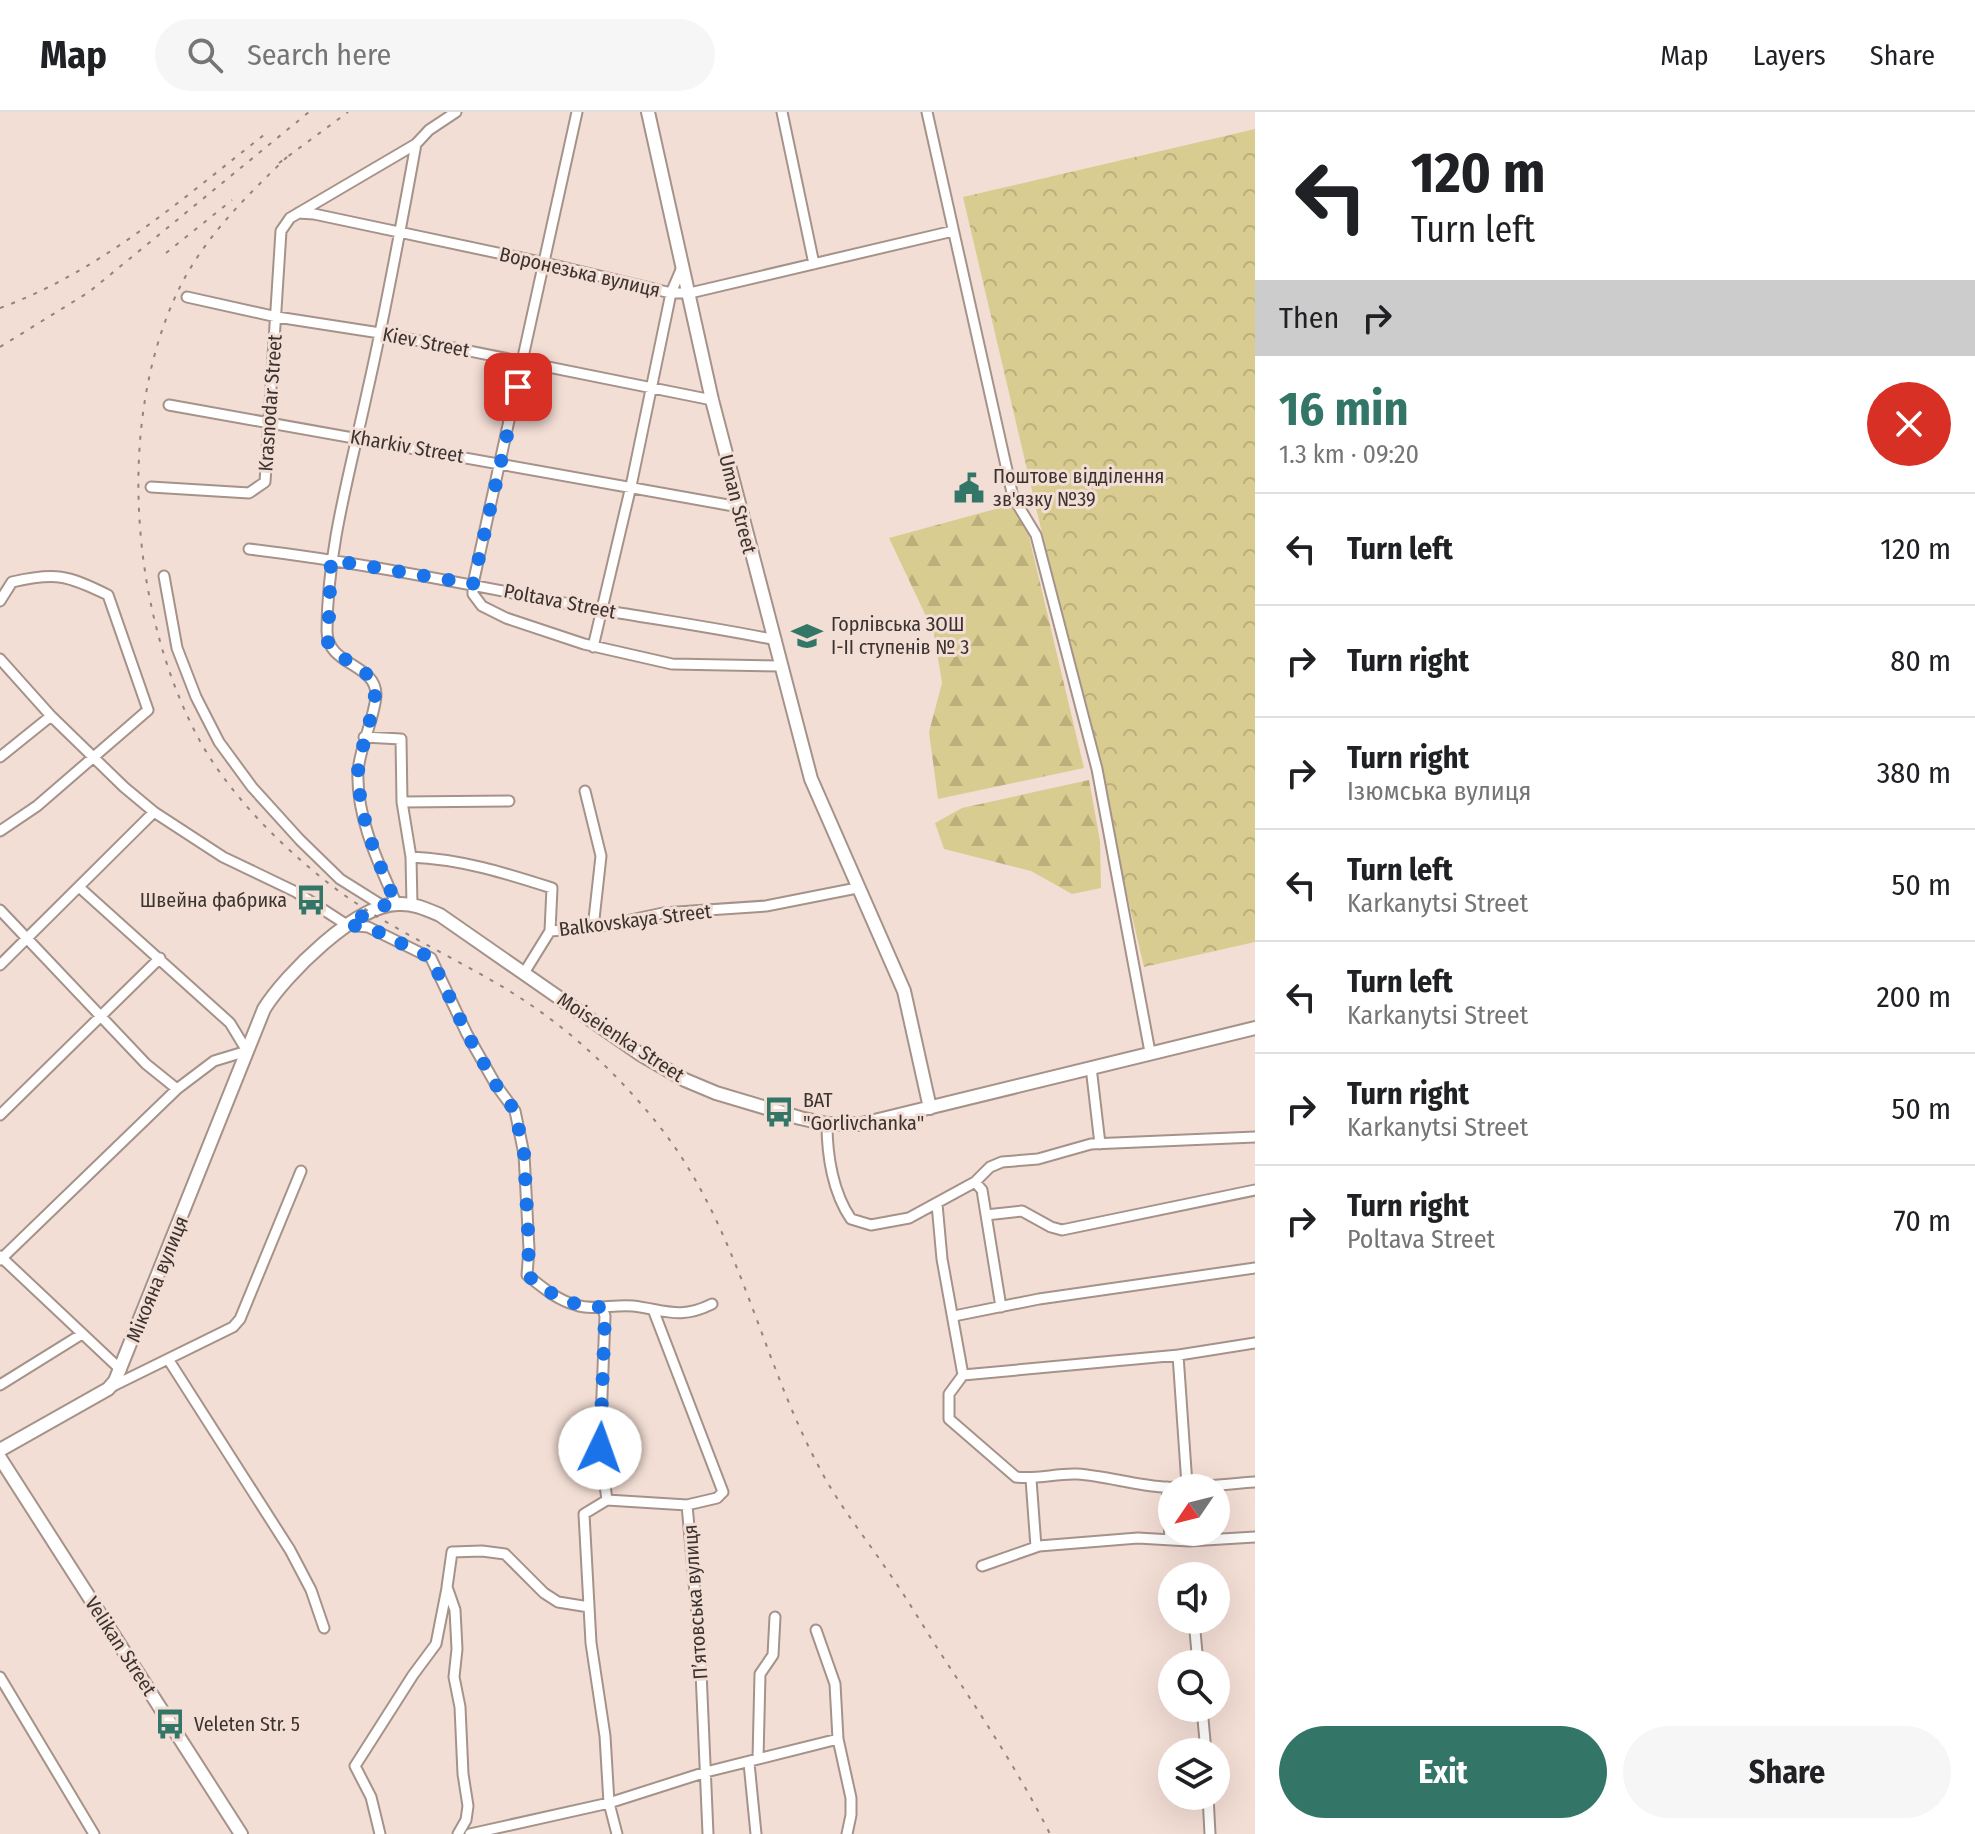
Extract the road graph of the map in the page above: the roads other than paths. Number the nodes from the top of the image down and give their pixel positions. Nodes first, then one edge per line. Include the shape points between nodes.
1 (456, 112) edge
2 (577, 112) edge
3 (648, 112) edge
4 (782, 112) edge
5 (927, 112) edge
6 (416, 144) junction
7 (298, 213) junction
8 (953, 231) junction
9 (400, 232) junction
10 (545, 263) junction
11 (814, 264) junction
12 (683, 265) junction
13 (671, 293) junction
14 (690, 293) junction
15 (187, 297) dead end
16 (277, 317) junction
17 (380, 333) junction
18 (523, 362) junction
19 (650, 386) junction
20 (712, 400) junction
21 (169, 405) dead end
22 (270, 422) junction
23 (358, 437) junction
24 (501, 463) junction
25 (631, 486) junction
26 (151, 487) dead end
27 (739, 507) junction
28 (249, 549) dead end
29 (331, 560) junction
30 (164, 576) dead end
31 (473, 584) junction
32 (0, 601) edge
33 (602, 610) junction
34 (776, 640) junction
35 (593, 647) junction
36 (0, 659) edge
37 (782, 666) junction
38 (51, 716) junction
39 (364, 737) junction
40 (0, 757) edge
41 (94, 758) junction
42 (585, 791) dead end
43 (509, 801) dead end
44 (402, 802) junction
45 (154, 812) junction
46 (0, 831) edge
47 (411, 857) junction
48 (79, 887) junction
49 (857, 888) junction
50 (412, 905) junction
51 (386, 906) junction
52 (0, 910) edge
53 (347, 925) junction
54 (593, 928) junction
55 (550, 931) junction
56 (28, 938) junction
57 (160, 958) junction
58 (0, 965) edge
59 (524, 973) junction
60 (103, 1017) junction
61 (1255, 1028) edge
62 (247, 1051) junction
63 (1150, 1052) junction
64 (1091, 1067) junction
65 (177, 1089) junction
66 (930, 1108) junction
67 (0, 1115) edge
68 (827, 1124) junction
69 (1255, 1137) edge
70 (1100, 1144) junction
71 (301, 1171) dead end
72 (975, 1182) junction
73 (1255, 1190) edge
74 (937, 1204) junction
75 (986, 1215) junction
76 (1, 1258) edge
77 (1255, 1268) edge
78 (712, 1304) dead end
79 (602, 1307) junction
80 (1001, 1307) junction
81 (654, 1312) junction
82 (954, 1316) junction
83 (82, 1334) junction
84 (1255, 1343) edge
85 (1178, 1355) junction
86 (168, 1359) junction
87 (121, 1370) junction
88 (963, 1375) junction
89 (0, 1385) edge
90 (108, 1389) junction
91 (0, 1450) edge
92 (0, 1458) edge
93 (1186, 1474) edge
94 (1031, 1479) junction
95 (1255, 1482) edge
96 (1230, 1483) edge
97 (1158, 1486) edge
98 (607, 1500) junction
99 (687, 1505) junction
100 (1255, 1537) edge
101 (1230, 1538) edge
102 (1158, 1539) edge
103 (1036, 1547) junction
104 (982, 1566) dead end
105 (447, 1587) junction
106 (589, 1607) junction
107 (775, 1617) dead end
108 (324, 1628) dead end
109 (816, 1630) dead end
110 (0, 1677) edge
111 (838, 1739) junction
112 (754, 1761) junction
113 (706, 1772) junction
114 (609, 1803) junction
115 (1209, 1810) edge
116 (94, 1834) edge
117 (241, 1834) edge
118 (380, 1834) edge
119 (458, 1834) edge
120 (470, 1834) edge
121 (617, 1834) edge
122 (708, 1834) edge
123 (756, 1834) edge
124 (847, 1834) edge
125 (1210, 1834) edge

1 - 6 street
2 - 10 street
3 - 12 street, Uman Street
4 - 11 street
5 - 8 street
6 - 7 street
6 - 9 street
7 - 9 street, Воронезька вулиця
7 - 16 street, Krasnodar Street via 281,231
8 - 11 street, Воронезька вулиця
8 - 63 street via 1013,497 1036,535 1097,769
9 - 10 street, Воронезька вулиця
9 - 17 street
10 - 13 street, Воронезька вулиця
10 - 18 street
11 - 14 street, Воронезька вулиця
12 - 13 street
12 - 14 street, Uman Street
13 - 14 street, Воронезька вулиця
13 - 19 street
14 - 20 street, Uman Street
15 - 16 street, Kiev Street
16 - 17 street, Kiev Street
16 - 22 street, Krasnodar Street
17 - 18 street, Kiev Street
17 - 23 street
18 - 19 street, Kiev Street
18 - 24 street
19 - 20 street, Kiev Street
19 - 25 street
20 - 27 street, Uman Street
21 - 22 street, Kharkiv Street
22 - 23 street, Kharkiv Street
22 - 26 street, Krasnodar Street via 265,482 260,488 249,493
23 - 24 street, Kharkiv Street
23 - 29 street
24 - 25 street, Kharkiv Street
24 - 31 street
25 - 27 street, Kharkiv Street
25 - 33 street
27 - 34 street, Uman Street
28 - 29 street, Poltava Street
29 - 31 street, Poltava Street
29 - 39 street via 328,644 364,673 376,695
30 - 51 street via 177,648 219,742 300,840 340,879
31 - 33 street, Poltava Street
31 - 35 street via 482,606
32 - 41 street via 12,582 49,574 108,595 148,710
33 - 34 street, Poltava Street
33 - 35 street
34 - 37 street, Uman Street
35 - 37 street via 672,664
36 - 38 street
37 - 49 street, Uman Street via 811,779
38 - 40 street
38 - 41 street
39 - 44 street via 401,739
39 - 51 street via 358,772
41 - 45 street
41 - 46 street
42 - 54 street via 601,856
43 - 44 street
44 - 47 street
45 - 48 street
45 - 53 street
47 - 50 street
47 - 55 street, Balkovskaya Street via 488,867 552,888
48 - 56 street
48 - 57 street
49 - 54 street, Balkovskaya Street via 766,906 663,913
49 - 66 street, Uman Street via 904,991
50 - 51 street, Moiseienka Street
50 - 59 street, Moiseienka Street via 440,915
51 - 53 street, Мікояна вулиця
52 - 56 street
53 - 62 street, Мікояна вулиця via 281,984 257,1022
53 - 79 street via 368,927 431,958 467,1034 515,1111 524,1154 527,1275 578,1306
54 - 55 street, Balkovskaya Street
55 - 59 street
56 - 58 street
56 - 60 street
57 - 60 street
57 - 62 street via 230,1023
59 - 68 street, Moiseienka Street via 685,1080
60 - 65 street
60 - 67 street
61 - 63 street, Moiseienka Street
62 - 65 street via 214,1061
62 - 87 street, Мікояна вулиця
63 - 64 street, Moiseienka Street
64 - 66 street, Moiseienka Street
64 - 70 street
65 - 76 street
66 - 68 street, Moiseienka Street via 862,1124
68 - 74 street via 830,1162 851,1219 885,1223
69 - 70 street
70 - 72 street via 1002,1162
71 - 86 street via 240,1319
72 - 74 street
72 - 75 street
73 - 75 street via 1062,1230 1022,1211
74 - 82 street
75 - 80 street
76 - 83 street
77 - 80 street
78 - 81 street via 696,1312
79 - 81 street
79 - 98 street via 600,1448
80 - 82 street
81 - 99 street, П’ятовська вулиця via 723,1492
82 - 88 street
83 - 87 street
83 - 89 street
84 - 85 street
85 - 88 street
85 - 93 street
86 - 90 street
86 - 108 street via 290,1550
87 - 90 street, Мікояна вулиця
88 - 94 street via 949,1394 949,1419 1016,1477
90 - 91 street, Мікояна вулиця
92 - 117 street, Velikan Street
94 - 97 street via 1084,1475
94 - 103 street
95 - 96 street
98 - 99 street
98 - 106 street via 584,1514
99 - 113 street, П’ятовська вулиця
100 - 101 street
102 - 103 street
103 - 104 street
105 - 106 street via 452,1552 505,1554 558,1602
105 - 118 street via 436,1644 355,1766 371,1797
105 - 119 street via 455,1610 454,1677 468,1806
106 - 114 street
107 - 112 street via 773,1655 760,1674
109 - 111 street via 835,1684
110 - 116 street
111 - 112 street
111 - 124 street via 851,1798
112 - 113 street
112 - 123 street
113 - 114 street
113 - 122 street, П’ятовська вулиця
114 - 120 street
114 - 121 street
115 - 125 street

